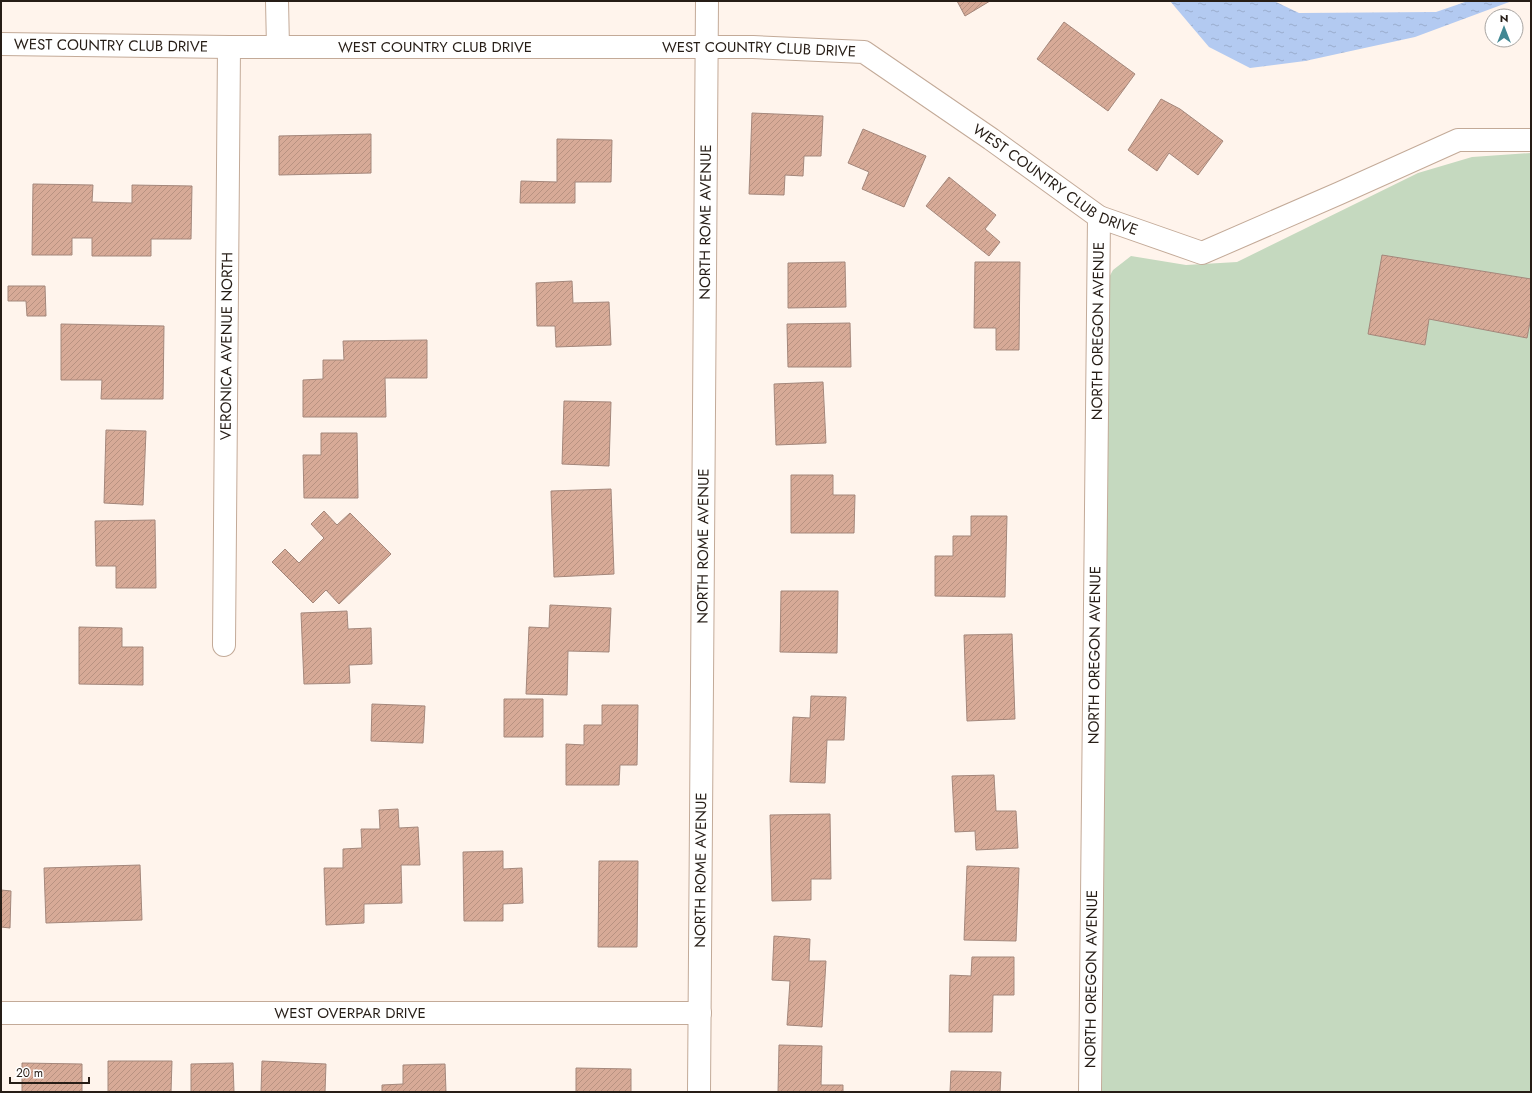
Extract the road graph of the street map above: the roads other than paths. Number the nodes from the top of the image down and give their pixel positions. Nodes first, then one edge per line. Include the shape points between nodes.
1 (276, 1) edge
2 (707, 1) edge
3 (1, 44) edge
4 (229, 47) junction
5 (278, 47) junction
6 (707, 47) junction
7 (1531, 140) edge
8 (1100, 218) junction
9 (224, 645) dead end
10 (1, 1013) edge
11 (700, 1013) junction
12 (699, 1092) edge
13 (1090, 1092) edge

1 - 5 street
2 - 6 street, NORTH ROME AVENUE
3 - 4 street, WEST COUNTRY CLUB DRIVE
4 - 5 street, WEST COUNTRY CLUB DRIVE
4 - 9 street, VERONICA AVENUE NORTH
5 - 6 street, WEST COUNTRY CLUB DRIVE
6 - 8 street, WEST COUNTRY CLUB DRIVE via 753,46 864,52
6 - 11 street, NORTH ROME AVENUE
7 - 8 street, WEST COUNTRY CLUB DRIVE via 1458,140 1202,253
8 - 13 street, NORTH OREGON AVENUE
10 - 11 street, WEST OVERPAR DRIVE
11 - 12 street, NORTH ROME AVENUE

